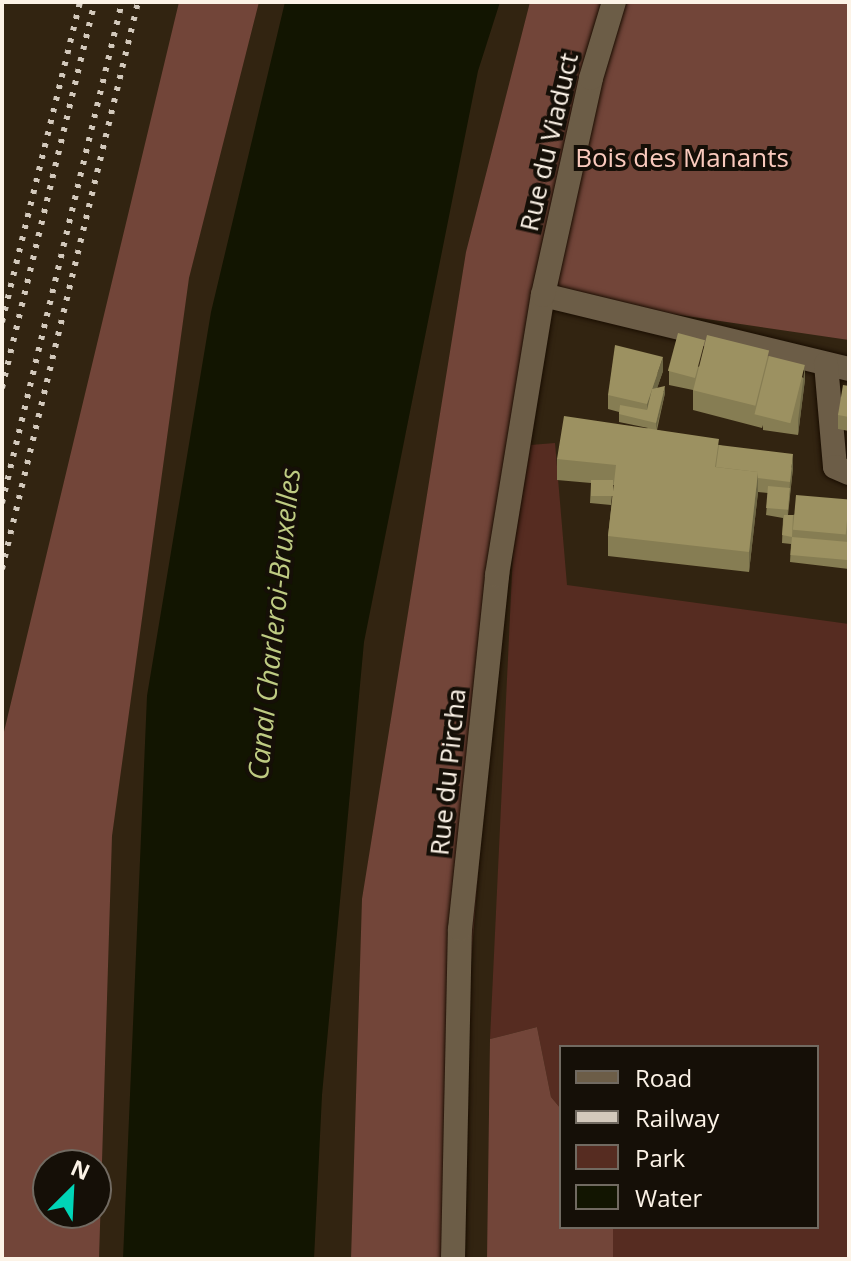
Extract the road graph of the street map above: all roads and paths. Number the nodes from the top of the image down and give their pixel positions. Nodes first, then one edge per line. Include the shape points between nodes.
1 (614, 2) edge
2 (543, 295) junction
3 (837, 367) edge
4 (849, 473) edge
5 (453, 1259) edge

1 - 2 street, Rue du Viaduct via 591,78
2 - 3 street
2 - 5 street, Rue du Pircha via 497,575 460,929
3 - 4 street via 835,467

